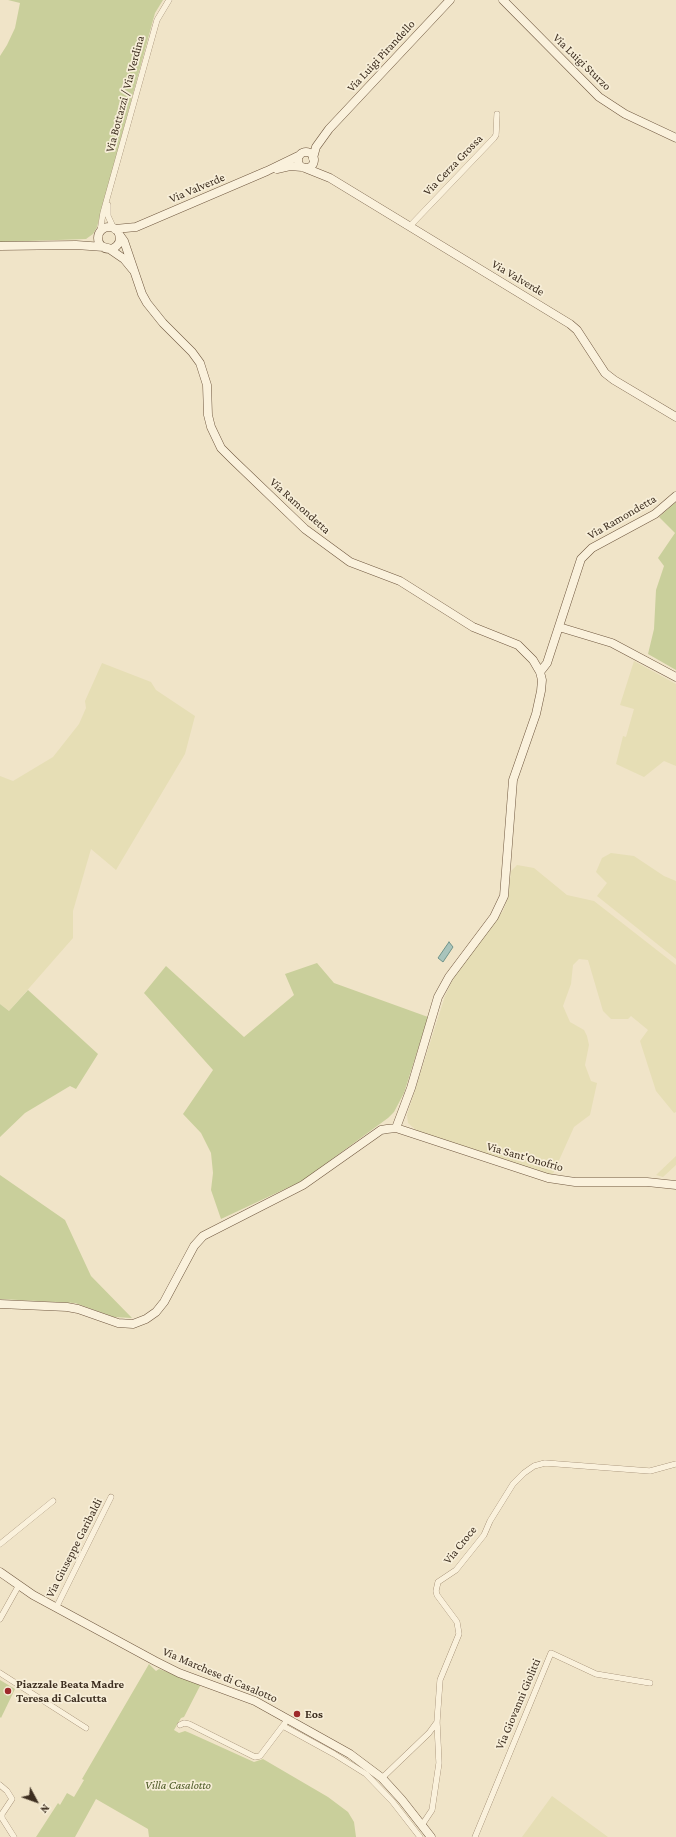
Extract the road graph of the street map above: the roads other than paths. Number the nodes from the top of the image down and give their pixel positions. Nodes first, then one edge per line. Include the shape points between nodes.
1 (169, 0) edge
2 (450, 0) edge
3 (503, 0) edge
4 (497, 114) dead end
5 (329, 129) junction
6 (676, 138) edge
7 (300, 154) junction
8 (313, 159) junction
9 (303, 167) junction
10 (267, 171) junction
11 (330, 178) junction
12 (108, 197) junction
13 (410, 226) junction
14 (100, 233) junction
15 (118, 235) junction
16 (76, 245) junction
17 (0, 246) edge
18 (106, 248) junction
19 (136, 273) junction
20 (676, 417) edge
21 (676, 496) edge
22 (559, 627) junction
23 (540, 672) junction
24 (676, 677) edge
25 (396, 1128) junction
26 (676, 1186) edge
27 (0, 1304) edge
28 (676, 1464) edge
29 (111, 1497) dead end
30 (53, 1501) dead end
31 (0, 1544) edge
32 (0, 1572) edge
33 (19, 1585) junction
34 (56, 1608) junction
35 (0, 1619) edge
36 (0, 1673) edge
37 (650, 1684) dead end
38 (437, 1722) junction
39 (286, 1723) junction
40 (180, 1725) dead end
41 (86, 1728) dead end
42 (382, 1778) junction
43 (0, 1785) edge
44 (422, 1825) junction
45 (14, 1837) edge
46 (420, 1837) edge
47 (430, 1837) edge
48 (475, 1837) edge

1 - 12 street, Via Bottazzi / Via Verdina via 157,20
2 - 5 street, Via Luigi Pirandello
3 - 6 street, Via Luigi Sturzo via 599,97 625,114
4 - 13 street, Via Cerza Grossa via 494,138
5 - 7 street
5 - 8 street via 316,147
7 - 8 street via 309,153
7 - 9 street via 298,162
7 - 10 street
8 - 9 street via 311,166
8 - 11 street
9 - 10 street via 290,166
9 - 11 street
10 - 15 street, Via Valverde
11 - 13 street, Via Valverde
12 - 14 street, Via Bottazzi / Via Verdina
12 - 15 street via 108,216
13 - 20 street, Via Valverde via 570,324 577,330 605,373
14 - 15 street via 105,228
14 - 16 street via 87,242
14 - 18 street via 99,242
15 - 18 street
15 - 19 street, Via Ramondetta
16 - 17 street
16 - 18 street
18 - 19 street via 124,259
19 - 23 street, Via Ramondetta via 142,294 154,314 200,363 207,385 211,427 221,448 232,459 305,529 350,562 400,581 473,627 518,645 533,660
21 - 22 street, Via Ramondetta via 655,514 585,554 577,567
22 - 23 street, Via Ramondetta via 547,663
22 - 24 street via 612,643
23 - 25 street via 541,691 536,714 513,780 504,896 494,917 457,965 438,997 411,1088
25 - 26 street, Via Sant'Onofrio via 548,1178 575,1182 647,1182
25 - 27 street via 381,1130 303,1185 203,1236 188,1256 164,1302 146,1319 133,1324 118,1323 66,1307
28 - 38 street, Via Croce via 643,1471 545,1463 534,1466 513,1484 484,1535 454,1572 440,1579 436,1586 437,1595 457,1622 459,1634 440,1680
29 - 34 street, Via Giuseppe Garibaldi
30 - 31 street
32 - 33 street, Via Marchese di Casalotto
33 - 34 street, Via Marchese di Casalotto
33 - 35 street
34 - 39 street, Via Marchese di Casalotto via 155,1661 255,1701
36 - 41 street
37 - 48 street, Via Giovanni Giolitti via 596,1674 551,1653
38 - 42 street via 429,1733
38 - 44 street, Via Croce via 439,1763 432,1810
39 - 40 street via 260,1756 255,1757 189,1724
39 - 42 street, Via Marchese di Casalotto via 350,1754
39 - 46 street via 366,1774 392,1800
42 - 44 street, Via Marchese di Casalotto
43 - 45 street via 12,1799 2,1818
44 - 47 street, Via Marchese di Casalotto

